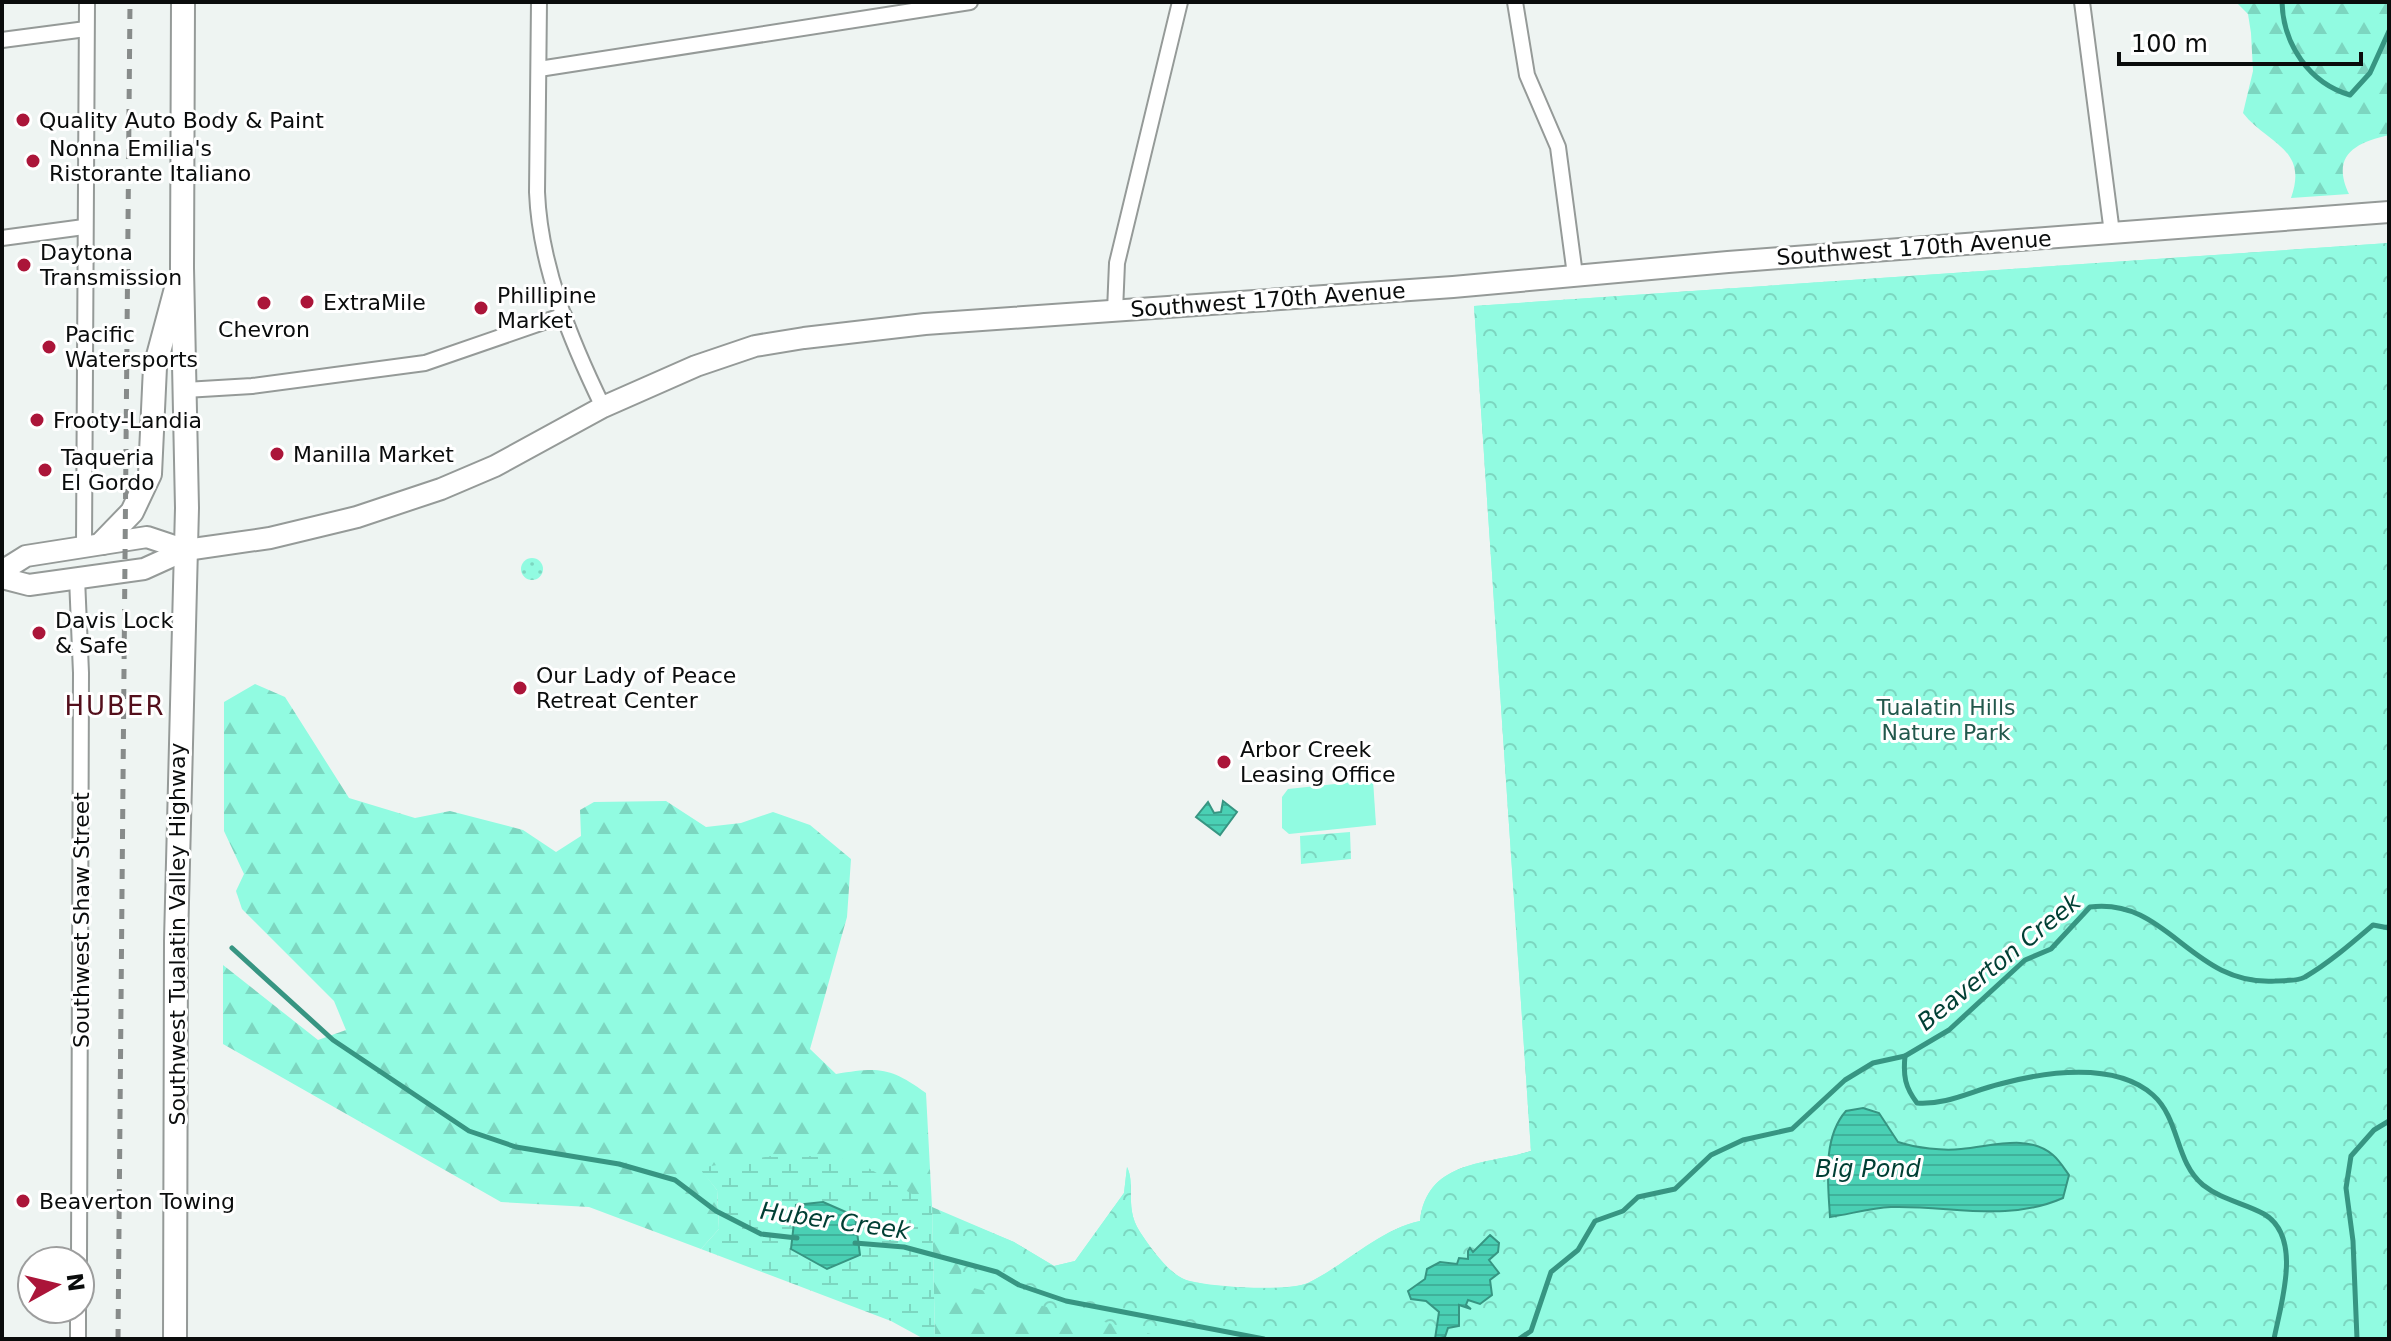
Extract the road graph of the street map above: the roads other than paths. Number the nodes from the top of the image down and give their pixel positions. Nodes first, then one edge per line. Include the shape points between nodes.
1 (87, 2) edge
2 (183, 2) edge
3 (539, 2) edge
4 (970, 2) edge
5 (1180, 2) edge
6 (1515, 2) edge
7 (2082, 2) edge
8 (86, 29) junction
9 (2, 40) edge
10 (539, 69) junction
11 (2389, 212) edge
12 (84, 227) junction
13 (2112, 233) junction
14 (2, 238) edge
15 (182, 268) junction
16 (1575, 275) junction
17 (1115, 311) junction
18 (564, 315) junction
19 (185, 390) junction
20 (603, 407) junction
21 (93, 544) junction
22 (186, 550) junction
23 (2, 571) edge
24 (2, 578) edge
25 (77, 578) junction
26 (79, 1245) edge
27 (175, 1339) edge

1 - 8 street
2 - 15 main road, Southwest Tualatin Valley Highway
3 - 10 street
4 - 10 street
5 - 17 street via 1117,263
6 - 16 street via 1527,75 1558,147
7 - 13 street
8 - 9 street
8 - 12 street
10 - 18 street via 537,207
11 - 13 main road, Southwest 170th Avenue
12 - 14 street
12 - 21 street
13 - 16 main road, Southwest 170th Avenue
15 - 19 main road, Southwest Tualatin Valley Highway
15 - 21 main road via 155,367 150,474 132,512
16 - 17 main road, Southwest 170th Avenue
17 - 20 main road, Southwest 170th Avenue via 914,325 775,342 698,365
18 - 19 street via 425,363
18 - 20 street
19 - 22 main road, Southwest Tualatin Valley Highway
20 - 22 main road, Southwest 170th Avenue via 495,466 399,504 306,530
21 - 22 main road, Southwest 170th Avenue via 147,537
21 - 23 main road, Southwest 170th Avenue via 26,556
22 - 25 main road, Southwest 170th Avenue via 144,569
22 - 27 main road, Southwest Tualatin Valley Highway via 176,893
24 - 25 main road, Southwest 170th Avenue via 29,585
25 - 26 street, Southwest Shaw Street

